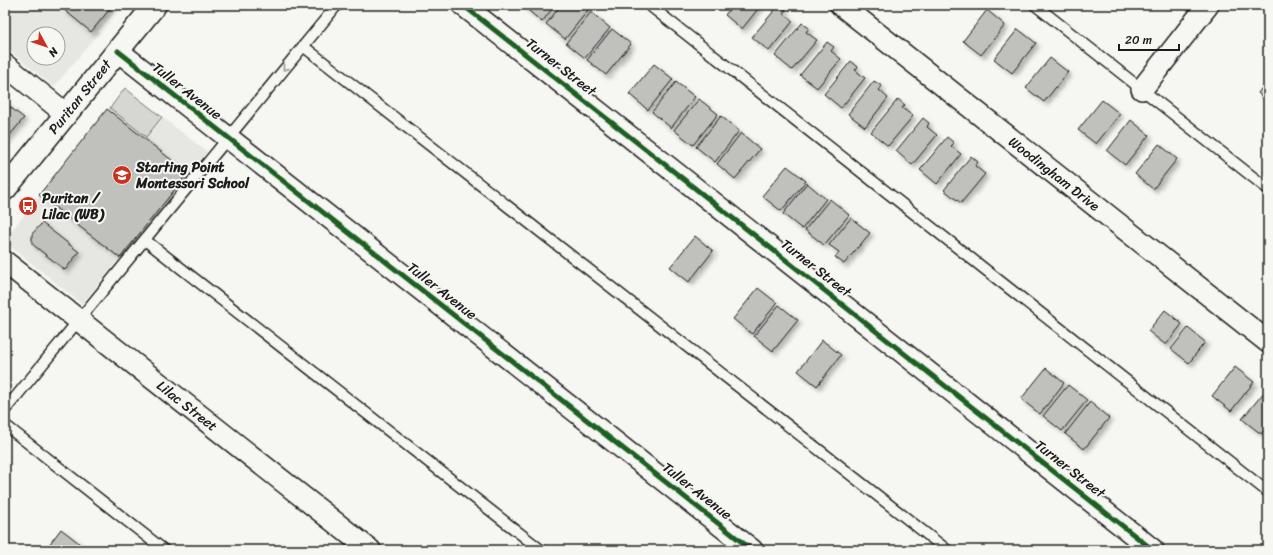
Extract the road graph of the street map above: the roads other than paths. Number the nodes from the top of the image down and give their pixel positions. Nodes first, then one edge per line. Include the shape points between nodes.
1 (155, 5) edge
2 (337, 5) edge
3 (463, 5) edge
4 (649, 5) edge
5 (841, 5) edge
6 (1035, 5) edge
7 (1208, 5) edge
8 (303, 46) junction
9 (118, 51) junction
10 (5, 65) edge
11 (1142, 89) junction
12 (66, 114) junction
13 (228, 138) junction
14 (5, 189) edge
15 (1268, 189) edge
16 (145, 240) junction
17 (5, 262) edge
18 (79, 320) junction
19 (1268, 342) edge
20 (5, 410) edge
21 (5, 425) edge
22 (1268, 492) edge
23 (164, 550) edge
24 (370, 550) edge
25 (541, 550) edge
26 (752, 550) edge
27 (948, 550) edge
28 (1153, 550) edge

1 - 9 street, Puritan Street
2 - 8 lane
3 - 28 street, Turner Street
4 - 22 lane
5 - 19 street, Woodingham Drive
6 - 11 lane
7 - 11 street
8 -> 13 lane
8 - 27 lane
9 - 12 street, Puritan Street
9 - 13 street, Tuller Avenue
10 - 12 street
11 - 15 lane
12 - 14 street, Puritan Street
13 - 16 lane
13 - 26 street, Tuller Avenue
16 - 18 lane
16 - 25 lane
17 - 18 street, Lilac Street
18 - 20 lane
18 - 24 street, Lilac Street
21 - 23 lane

